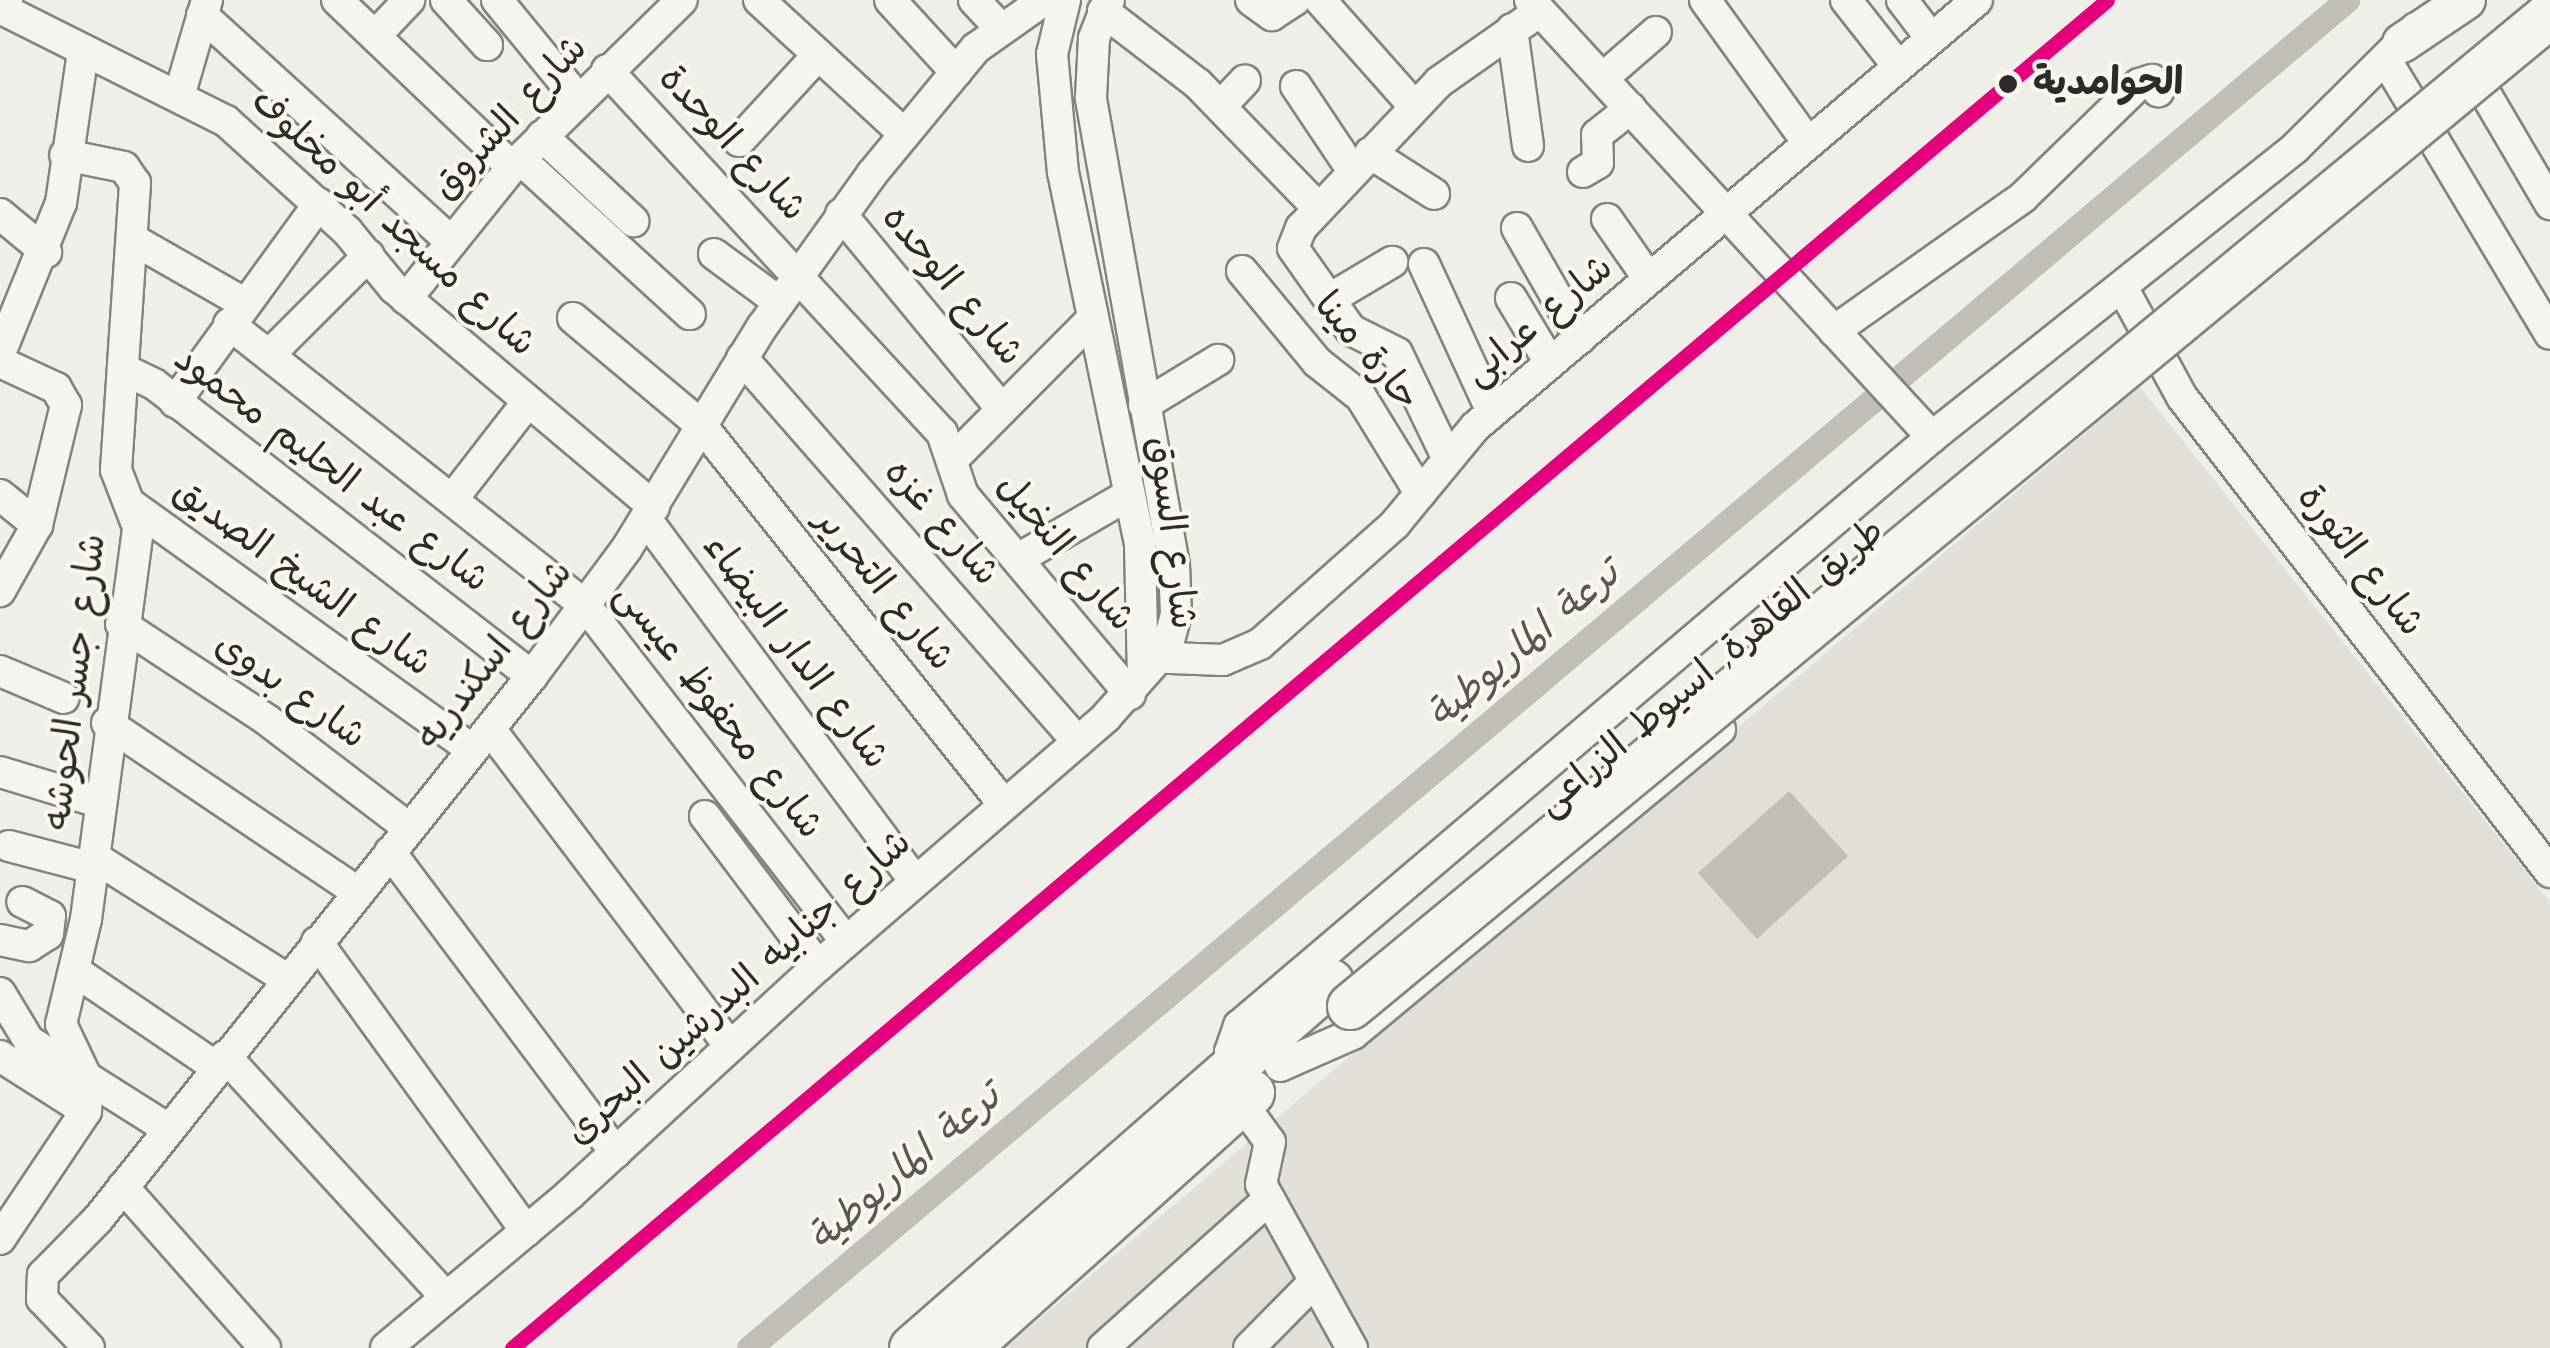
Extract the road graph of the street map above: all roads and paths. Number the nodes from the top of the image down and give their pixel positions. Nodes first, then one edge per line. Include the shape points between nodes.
1 (336, 0) edge
2 (410, 0) edge
3 (446, 0) edge
4 (497, 0) edge
5 (682, 0) edge
6 (759, 0) edge
7 (890, 0) edge
8 (974, 0) edge
9 (1044, 0) edge
10 (1066, 0) edge
11 (1251, 0) edge
12 (1295, 0) edge
13 (1320, 0) edge
14 (1705, 0) edge
15 (1846, 0) edge
16 (1902, 0) edge
17 (2442, 0) edge
18 (2466, 0) edge
19 (2520, 0) edge
20 (1973, 1) edge
21 (1, 4) edge
22 (1106, 6) edge
23 (1535, 6) edge
24 (205, 8) edge
25 (2550, 14) edge
26 (1000, 28) junction
27 (1512, 29) junction
28 (1656, 32) dead end
29 (375, 36) junction
30 (1932, 38) junction
31 (2550, 38) edge
32 (487, 45) dead end
33 (2394, 52) junction
34 (83, 53) junction
35 (818, 56) junction
36 (1898, 66) junction
37 (607, 70) junction
38 (956, 72) junction
39 (1603, 78) junction
40 (1245, 80) dead end
41 (1296, 86) dead end
42 (2158, 91) dead end
43 (180, 93) junction
44 (2485, 93) junction
45 (578, 100) junction
46 (1221, 106) junction
47 (1414, 106) junction
48 (1631, 108) junction
49 (904, 134) junction
50 (542, 136) junction
51 (2432, 137) junction
52 (739, 141) dead end
53 (1808, 143) junction
54 (1528, 146) dead end
55 (66, 155) junction
56 (516, 163) junction
57 (1583, 172) dead end
58 (1347, 186) junction
59 (1434, 194) dead end
60 (319, 204) junction
61 (2550, 204) edge
62 (1727, 213) junction
63 (0, 214) edge
64 (841, 214) junction
65 (1607, 219) dead end
66 (633, 221) dead end
67 (1517, 228) dead end
68 (132, 239) junction
69 (450, 240) junction
70 (46, 252) junction
71 (714, 254) dead end
72 (369, 256) junction
73 (1392, 262) dead end
74 (1424, 264) dead end
75 (1242, 271) dead end
76 (798, 273) junction
77 (1650, 279) junction
78 (2122, 287) junction
79 (1333, 297) junction
80 (406, 298) junction
81 (1510, 298) dead end
82 (779, 302) junction
83 (236, 314) junction
84 (690, 314) dead end
85 (573, 318) dead end
86 (1093, 318) junction
87 (2550, 334) edge
88 (1580, 338) junction
89 (1842, 340) junction
90 (0, 353) edge
91 (269, 354) junction
92 (742, 358) junction
93 (1218, 360) dead end
94 (0, 362) edge
95 (1550, 363) junction
96 (2161, 363) junction
97 (125, 370) junction
98 (176, 402) junction
99 (527, 403) junction
100 (1144, 405) junction
101 (1002, 409) junction
102 (1492, 412) junction
103 (701, 425) junction
104 (1932, 437) junction
105 (954, 458) junction
106 (1447, 458) junction
107 (1420, 493) junction
108 (1130, 494) junction
109 (0, 495) edge
110 (454, 497) junction
111 (133, 506) junction
112 (650, 513) junction
113 (37, 525) junction
114 (1018, 558) junction
115 (0, 591) edge
116 (585, 605) junction
117 (121, 624) junction
118 (0, 671) edge
119 (1145, 673) junction
120 (532, 676) junction
121 (64, 698) dead end
122 (108, 723) junction
123 (481, 739) junction
124 (1078, 742) junction
125 (0, 772) edge
126 (99, 802) junction
127 (1004, 805) junction
128 (705, 816) dead end
129 (409, 828) junction
130 (9, 846) dead end
131 (390, 852) junction
132 (93, 863) junction
133 (2550, 872) edge
134 (915, 880) junction
135 (358, 892) junction
136 (22, 902) dead end
137 (0, 940) edge
138 (317, 942) junction
139 (846, 942) junction
140 (818, 966) junction
141 (75, 971) junction
142 (288, 979) junction
143 (0, 993) edge
144 (1340, 994) junction
145 (730, 1046) junction
146 (0, 1056) edge
147 (221, 1062) junction
148 (1280, 1066) junction
149 (1237, 1085) junction
150 (87, 1096) junction
151 (168, 1129) junction
152 (616, 1153) junction
153 (123, 1187) junction
154 (1269, 1199) junction
155 (526, 1230) junction
156 (0, 1239) edge
157 (1313, 1282) junction
158 (446, 1297) junction
159 (89, 1348) edge
160 (265, 1348) edge
161 (386, 1348) edge
162 (912, 1348) edge
163 (966, 1348) edge
164 (1103, 1348) edge
165 (1248, 1348) edge
166 (1352, 1348) edge

1 - 29 street
2 - 29 street
3 - 32 street
4 - 45 street
5 - 37 street, شارع الشروق
6 - 35 street
7 - 38 street
8 - 26 street
9 - 26 street, شارع اسكندريه
10 - 86 street, شارع السوق via 1054,33 1052,77 1063,172
11 - 12 street via 1272,15
13 - 47 street
14 - 53 street
15 - 36 street
16 - 30 street
17 - 33 street
18 - 33 main road
19 - 144 highway, طريق القاهرة, اسيوط الزراعى
20 - 30 street, شارع عرابى
21 - 34 street, شارع مسجد أبو مخلوف
22 - 46 street
22 - 100 street, شارع السوق via 1091,97
23 - 27 street
23 - 39 street
24 - 43 street
24 - 69 street
25 - 144 highway, طريق القاهرة, اسيوط الزراعى, bridge
26 - 38 street, شارع اسكندريه
27 - 47 street
27 - 54 street
28 - 39 street
29 - 56 street
30 - 36 street, شارع عرابى
31 - 44 street
33 - 51 street
33 - 78 street via 2309,135
34 - 43 street, شارع مسجد أبو مخلوف
34 - 55 street
35 - 49 street
35 - 52 street
36 - 53 street, شارع عرابى
37 - 45 street, شارع الشروق
37 - 76 street, شارع الوحدة
38 - 49 street, شارع اسكندريه
39 - 48 street
40 - 46 street
41 - 58 street
42 - 89 street via 2152,80 2139,84 2023,197
43 - 60 street, شارع مسجد أبو مخلوف via 239,130
44 - 51 street
44 - 61 street
45 - 50 street, شارع الشروق
46 - 58 street
47 - 58 street
48 - 57 street via 1597,135 1598,164
48 - 62 street
49 - 64 street, شارع اسكندريه
50 - 56 street, شارع الشروق
50 - 66 street
51 - 87 street
51 - 96 street
53 - 62 street, شارع عرابى
55 - 68 street, شارع جسر الحوشه via 129,171 135,183
55 - 70 street via 62,203
56 - 69 street, شارع الشروق
56 - 84 street
58 - 59 street
58 - 79 street via 1293,248
60 - 72 street, شارع مسجد أبو مخلوف
60 - 83 street
62 - 77 street, شارع عرابى
62 - 89 street
63 - 70 street
64 - 76 street, شارع اسكندريه
64 - 101 street, شارع الوحده
65 - 77 street
67 - 88 street
68 - 83 street, شارع محفوظ عيسى
68 - 97 street, شارع جسر الحوشه
69 - 80 street, شارع الشروق
70 - 90 street
71 - 82 street
72 - 80 street, شارع مسجد أبو مخلوف
72 - 91 street
73 - 79 street
74 - 102 street
75 - 107 street, حارة مينا via 1318,362 1362,397
76 - 82 street, شارع اسكندريه
76 - 105 street, شارع النخيل via 932,422
77 - 88 street, شارع عرابى
78 - 96 street, شارع الثورة
78 - 104 street
79 - 106 street via 1361,339 1397,353
80 - 99 street, شارع مسجد أبو مخلوف
81 - 95 street
82 - 92 street, شارع اسكندريه
83 - 91 street, شارع محفوظ عيسى
83 - 98 street
85 - 103 street, شارع التحرير
86 - 101 street
86 - 108 street, شارع السوق
88 - 95 street, شارع عرابى
89 - 104 street
91 - 110 street, شارع محفوظ عيسى
92 - 103 street, شارع اسكندريه
92 - 124 street, شارع غزه
93 - 100 street
94 - 113 street via 64,398
95 - 102 street, شارع عرابى
96 - 133 street, شارع الثورة
96 - 148 street via 1352,1034
97 - 98 street, شارع عبد الحليم محمود
97 - 111 street, شارع جسر الحوشه via 116,470
98 - 120 street, شارع عبد الحليم محمود
99 - 110 street
99 - 112 street, شارع مسجد أبو مخلوف
100 - 119 street, شارع السوق via 1176,590 1175,625
101 - 105 street
102 - 106 street, شارع عرابى
103 - 112 street, شارع اسكندريه
103 - 127 street, شارع التحرير
104 - 149 street via 1239,1026 1230,1052
105 - 114 street, شارع النخيل via 964,494
106 - 107 street, شارع عرابى
107 - 119 street, شارع عرابى via 1382,536 1260,644 1224,660
108 - 114 street
108 - 119 street, شارع السوق via 1144,580
109 - 113 street
110 - 116 street, شارع محفوظ عيسى
111 - 117 street, شارع جسر الحوشه via 136,542
111 - 123 street, شارع الشيخ الصديق
112 - 116 street, شارع اسكندريه
112 - 134 street, شارع الدار البيضاء
113 - 115 street
114 - 119 street, شارع النخيل
116 - 120 street, شارع اسكندريه
116 - 139 street, شارع محفوظ عيسى
117 - 122 street, شارع جسر الحوشه
117 - 129 street, شارع بدوى via 267,720
118 - 121 street
119 - 124 street, شارع جنابيه البدرشين البحرى
120 - 123 street, شارع اسكندريه
122 - 126 street, شارع جسر الحوشه
122 - 135 street
123 - 129 street, شارع اسكندريه
123 - 145 street, شارع الشيخ الصديق
124 - 127 street, شارع جنابيه البدرشين البحرى
125 - 126 street
126 - 132 street, شارع جسر الحوشه
127 - 134 street, شارع جنابيه البدرشين البحرى
128 - 140 street
129 - 131 street, شارع اسكندريه
130 - 132 street
131 - 135 street, شارع اسكندريه
131 - 152 street
132 - 141 street, شارع جسر الحوشه
132 - 142 street
134 - 139 street, شارع جنابيه البدرشين البحرى
135 - 138 street, شارع اسكندريه
136 - 137 street via 50,916 48,934 29,946
138 - 142 street, شارع اسكندريه
138 - 155 street
139 - 140 street, شارع جنابيه البدرشين البحرى
140 - 145 street, شارع جنابيه البدرشين البحرى
141 - 147 street
141 - 150 street, شارع جسر الحوشه via 61,1032
142 - 147 street, شارع اسكندريه
143 - 150 street via 14,1008 23,1036
144 - 148 highway, طريق القاهرة, اسيوط الزراعى
144 - 149 highway, طريق القاهرة, اسيوط الزراعى
145 - 152 street, شارع جنابيه البدرشين البحرى
146 - 150 street
147 - 151 street, شارع اسكندريه
147 - 158 street
148 - 149 highway, طريق القاهرة, اسيوط الزراعى
149 - 154 street via 1270,1142 1260,1179
149 - 162 highway, طريق القاهرة, اسيوط الزراعى
149 - 163 highway, طريق القاهرة, اسيوط الزراعى
150 - 151 street
150 - 156 street
151 - 153 street, شارع اسكندريه
152 - 155 street, شارع جنابيه البدرشين البحرى
153 - 159 street, شارع اسكندريه via 40,1280 42,1299
153 - 160 street
154 - 157 street
154 - 164 street
155 - 158 street, شارع جنابيه البدرشين البحرى
157 - 165 street
157 - 166 street
158 - 161 street, شارع جنابيه البدرشين البحرى

